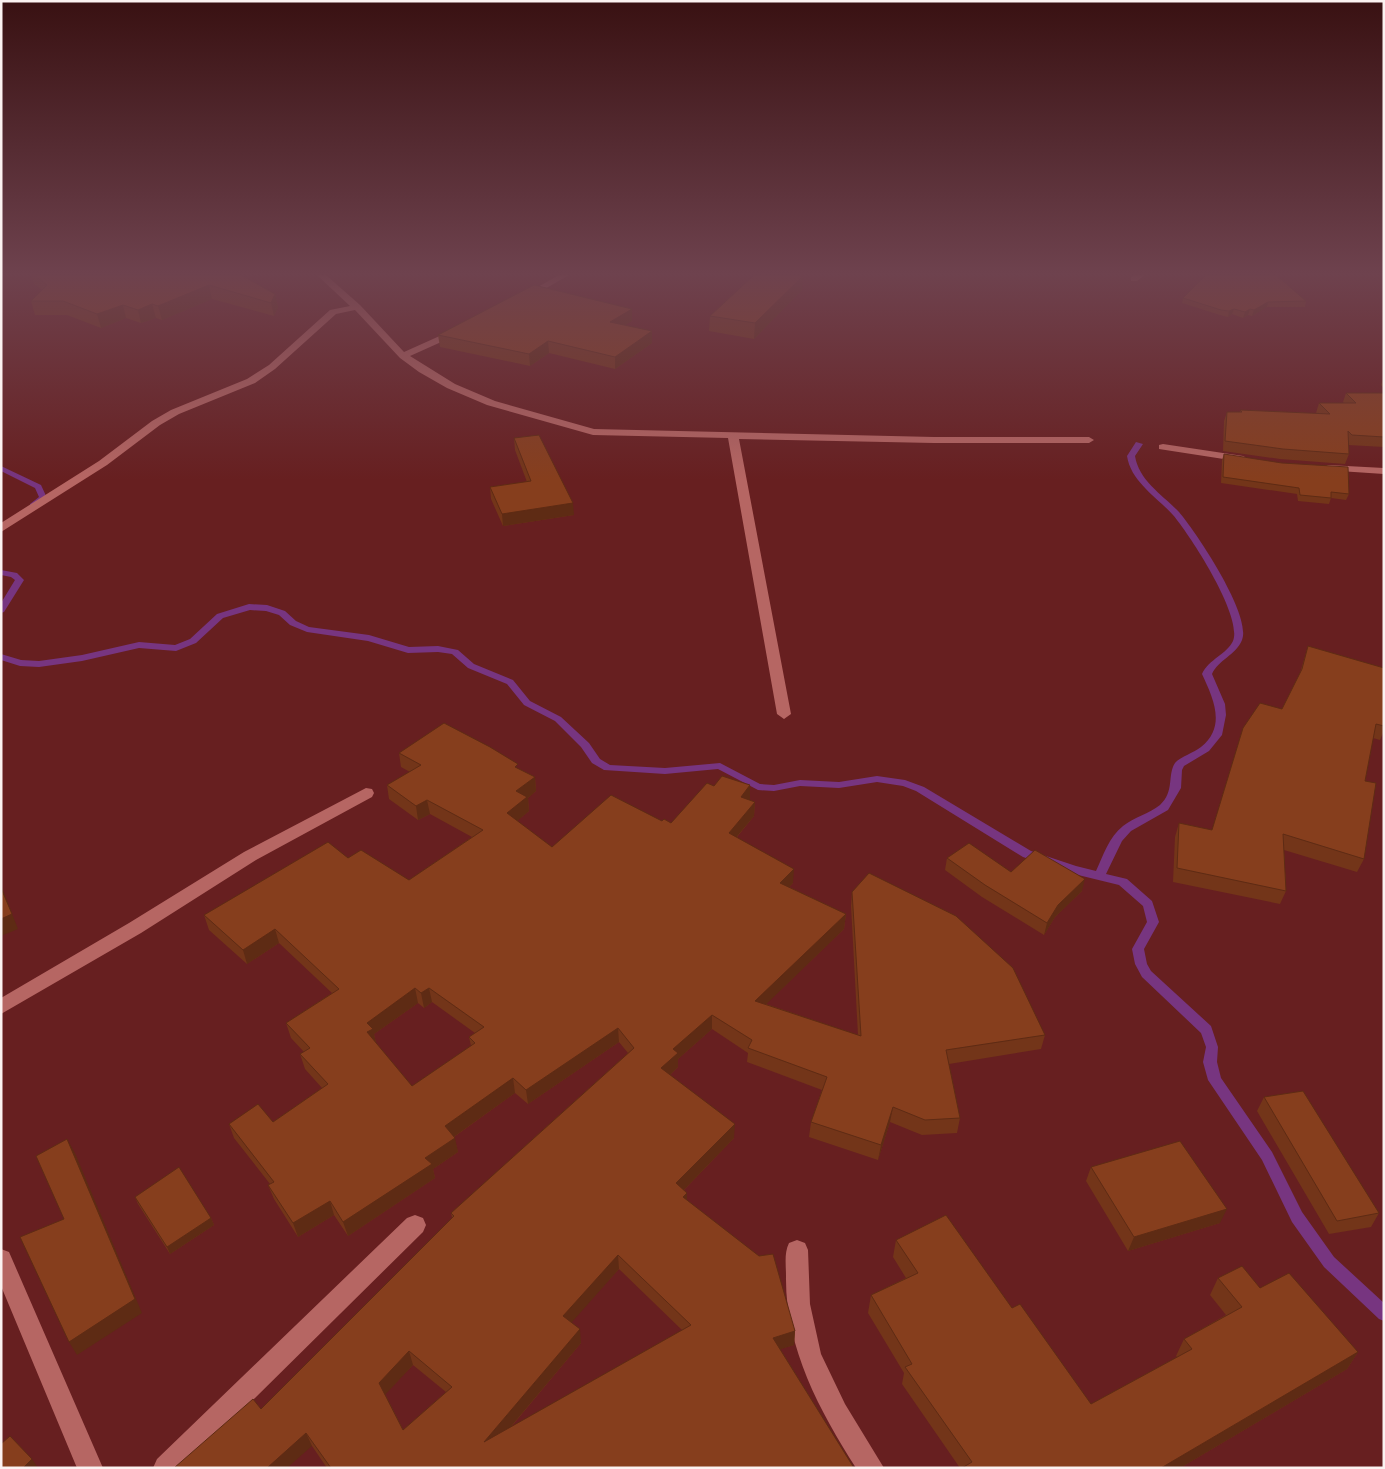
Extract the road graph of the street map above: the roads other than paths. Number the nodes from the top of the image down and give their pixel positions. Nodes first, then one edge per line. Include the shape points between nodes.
1 (298, 344) edge
2 (391, 344) edge
3 (430, 344) edge
4 (403, 356) junction
5 (733, 436) junction
6 (1089, 440) dead end
7 (1163, 447) dead end
8 (1251, 460) edge
9 (1318, 467) edge
10 (1384, 471) edge
11 (1, 528) edge
12 (784, 714) dead end
13 (366, 793) dead end
14 (1, 1008) edge
15 (415, 1225) dead end
16 (797, 1250) dead end
17 (1, 1259) edge
18 (90, 1468) edge
19 (166, 1468) edge
20 (871, 1468) edge

1 - 11 street via 251,381 156,423 103,463
2 - 4 street
3 - 4 street
4 - 5 street via 451,386 491,403 593,432
5 - 6 street
5 - 12 street
7 - 8 street
9 - 10 street
13 - 14 street via 250,856
15 - 19 street
16 - 20 street via 798,1311 812,1365 834,1412
17 - 18 street

